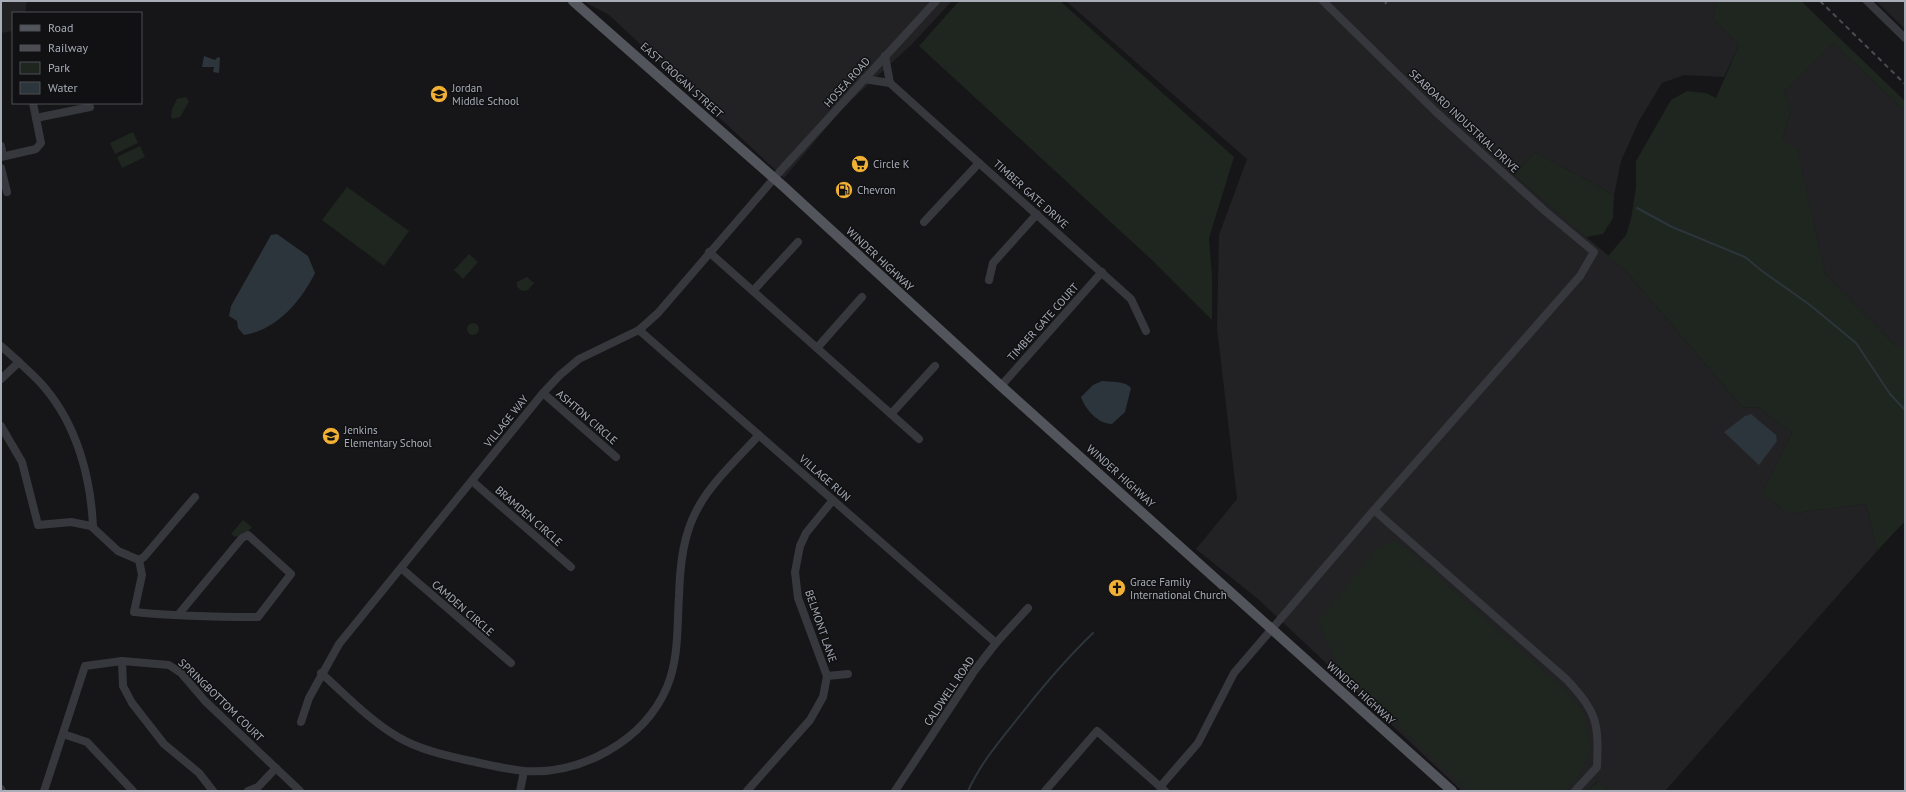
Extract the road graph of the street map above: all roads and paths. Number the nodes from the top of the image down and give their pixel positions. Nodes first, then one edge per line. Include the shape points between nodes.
1 (573, 1) edge
2 (936, 1) edge
3 (1323, 1) edge
4 (1867, 1) edge
5 (1905, 38) edge
6 (885, 56) junction
7 (864, 79) junction
8 (890, 83) junction
9 (33, 104) edge
10 (90, 107) dead end
11 (36, 118) junction
12 (1, 146) edge
13 (2, 156) edge
14 (979, 163) junction
15 (1, 168) edge
16 (774, 178) junction
17 (7, 192) dead end
18 (1037, 214) junction
19 (924, 222) dead end
20 (798, 242) dead end
21 (709, 252) junction
22 (1102, 272) junction
23 (989, 280) dead end
24 (753, 291) junction
25 (862, 297) dead end
26 (639, 330) junction
27 (1146, 330) dead end
28 (1, 346) edge
29 (817, 348) junction
30 (19, 362) junction
31 (934, 366) dead end
32 (1, 379) edge
33 (1001, 386) junction
34 (543, 393) junction
35 (891, 414) junction
36 (1, 426) edge
37 (759, 435) junction
38 (919, 439) dead end
39 (616, 457) dead end
40 (472, 481) junction
41 (195, 497) dead end
42 (833, 500) junction
43 (1374, 510) junction
44 (93, 527) junction
45 (139, 560) junction
46 (401, 568) junction
47 (571, 568) dead end
48 (1028, 608) dead end
49 (178, 615) junction
50 (1271, 628) junction
51 (996, 643) junction
52 (122, 661) junction
53 (511, 663) dead end
54 (321, 673) junction
55 (848, 674) dead end
56 (827, 676) junction
57 (301, 722) dead end
58 (63, 734) junction
59 (276, 768) junction
60 (524, 771) junction
61 (1163, 789) edge
62 (44, 791) edge
63 (134, 791) edge
64 (213, 791) edge
65 (248, 791) edge
66 (300, 791) edge
67 (520, 791) edge
68 (747, 791) edge
69 (895, 791) edge
70 (1045, 791) edge
71 (1452, 791) edge
72 (1574, 791) edge

1 - 16 main road, EAST CROGAN STREET
2 - 6 street, HOSEA ROAD
3 - 43 street, SEABOARD INDUSTRIAL DRIVE via 1441,117 1545,212 1594,252 1580,276
4 - 5 street
6 - 7 street, HOSEA ROAD
6 - 8 street
7 - 8 street
7 - 16 street, HOSEA ROAD
8 - 14 street, TIMBER GATE DRIVE
9 - 11 street
10 - 11 street
11 - 13 street via 41,143 36,149
12 - 13 street
14 - 18 street, TIMBER GATE DRIVE
14 - 19 street
15 - 17 street
16 - 21 street, VILLAGE WAY
16 - 33 main road, WINDER HIGHWAY
18 - 22 street, TIMBER GATE DRIVE
18 - 23 street via 993,263
20 - 24 street
21 - 24 street
21 - 26 street, VILLAGE WAY via 658,312
22 - 27 street, TIMBER GATE DRIVE via 1131,299
22 - 33 street, TIMBER GATE COURT
24 - 29 street
25 - 29 street
26 - 34 street, VILLAGE WAY via 579,359
26 - 37 street, VILLAGE RUN
28 - 30 street
29 - 35 street
30 - 32 street
30 - 44 street via 45,388 64,416 84,460
31 - 35 street
33 - 50 main road, WINDER HIGHWAY
34 - 39 street, ASHTON CIRCLE
34 - 40 street, VILLAGE WAY
35 - 38 street
36 - 44 street via 22,462 38,525 71,522
37 - 42 street, VILLAGE RUN
37 - 60 street via 710,490 699,505 689,527 681,556 675,664 666,689 652,713 618,745 596,757 552,770
40 - 46 street, VILLAGE WAY
40 - 47 street, BRAMDEN CIRCLE
41 - 45 street
42 - 51 street, VILLAGE RUN
42 - 56 street, BELMONT LANE via 806,534 800,546 795,572 798,598
43 - 50 street
43 - 72 street via 1566,679 1584,699 1595,718 1597,767
44 - 45 street via 118,551
45 - 49 street via 142,575 134,612
46 - 53 street, CAMDEN CIRCLE
46 - 54 street, VILLAGE WAY via 339,644
48 - 51 street, CALDWELL ROAD
49 - 49 street via 258,617 291,574 248,535 242,538
50 - 61 street via 1234,673 1198,743
50 - 71 main road, WINDER HIGHWAY
51 - 69 street, CALDWELL ROAD via 975,670
52 - 58 street, SPRINGBOTTOM COURT via 85,666
52 - 59 street, SPRINGBOTTOM COURT via 169,665 181,673 205,701
52 - 64 street via 123,686 132,703 164,744 198,773
54 - 57 street, VILLAGE WAY
54 - 60 street via 361,709 398,737 439,754
55 - 56 street
56 - 68 street, BELMONT LANE via 823,697 810,720
58 - 62 street, SPRINGBOTTOM COURT
58 - 63 street via 87,742
59 - 65 street via 258,787
59 - 66 street, SPRINGBOTTOM COURT
60 - 67 street
61 - 70 street via 1097,731

